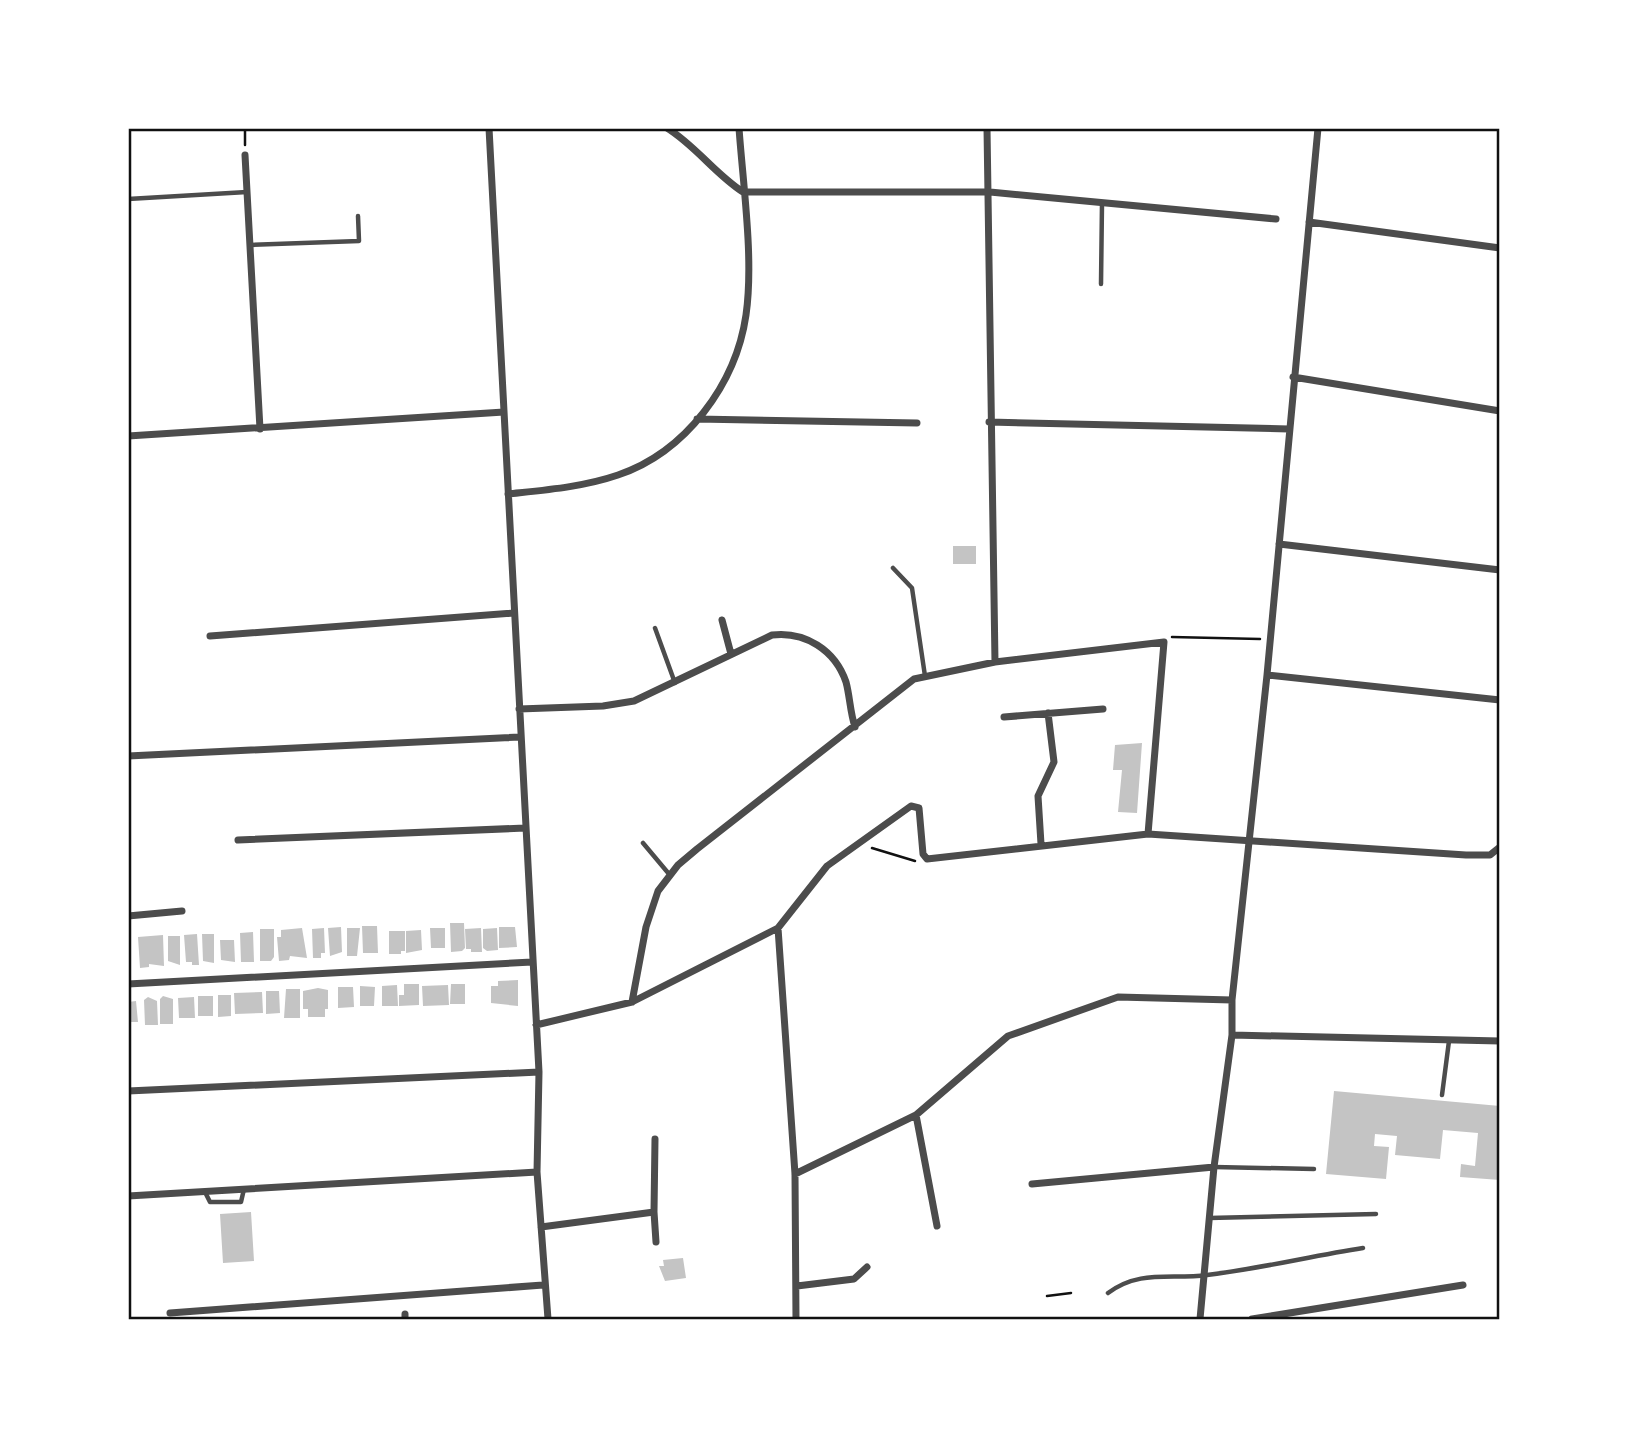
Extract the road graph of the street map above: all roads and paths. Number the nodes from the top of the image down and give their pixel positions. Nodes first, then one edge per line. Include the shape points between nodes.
1 (245, 128) edge
2 (489, 128) edge
3 (667, 128) edge
4 (739, 128) edge
5 (987, 128) edge
6 (1318, 128) edge
7 (245, 155) joint
8 (247, 192) junction
9 (743, 192) junction
10 (990, 192) junction
11 (128, 199) edge
12 (1102, 203) junction
13 (358, 216) dead end
14 (1276, 219) dead end
15 (1309, 222) junction
16 (250, 245) junction
17 (1500, 248) edge
18 (1101, 284) dead end
19 (1293, 377) junction
20 (1500, 411) edge
21 (504, 412) junction
22 (697, 419) junction
23 (989, 422) junction
24 (917, 424) dead end
25 (260, 429) junction
26 (1289, 429) junction
27 (128, 436) edge
28 (508, 494) junction
29 (1279, 544) junction
30 (893, 568) dead end
31 (1500, 570) edge
32 (514, 613) junction
33 (722, 620) dead end
34 (655, 628) dead end
35 (211, 636) dead end
36 (1270, 639) junction
37 (1164, 642) junction
38 (731, 654) junction
39 (995, 662) junction
40 (1267, 675) junction
41 (925, 677) junction
42 (675, 683) junction
43 (1500, 700) edge
44 (519, 709) junction
45 (1103, 709) dead end
46 (1048, 713) junction
47 (1003, 718) dead end
48 (855, 727) junction
49 (520, 737) junction
50 (128, 756) edge
51 (525, 828) junction
52 (1148, 834) junction
53 (239, 840) dead end
54 (1250, 840) junction
55 (643, 843) dead end
56 (859, 843) junction
57 (1041, 844) junction
58 (1499, 850) edge
59 (925, 857) junction
60 (669, 874) junction
61 (182, 911) dead end
62 (128, 916) edge
63 (778, 928) junction
64 (532, 962) junction
65 (128, 984) edge
66 (1232, 1000) junction
67 (632, 1002) junction
68 (536, 1026) junction
69 (1232, 1035) junction
70 (1449, 1039) junction
71 (1500, 1041) edge
72 (539, 1072) junction
73 (128, 1091) edge
74 (1442, 1095) dead end
75 (916, 1115) junction
76 (655, 1139) dead end
77 (1214, 1167) junction
78 (1314, 1169) dead end
79 (537, 1172) junction
80 (795, 1174) junction
81 (1032, 1184) dead end
82 (244, 1189) junction
83 (205, 1192) junction
84 (128, 1196) edge
85 (654, 1212) junction
86 (1376, 1214) dead end
87 (1209, 1218) junction
88 (937, 1226) dead end
89 (541, 1227) junction
90 (656, 1242) dead end
91 (1363, 1248) dead end
92 (867, 1267) dead end
93 (1204, 1276) junction
94 (543, 1284) junction
95 (1464, 1285) dead end
96 (797, 1286) junction
97 (1071, 1293) dead end
98 (1108, 1293) dead end
99 (1047, 1296) dead end
100 (170, 1313) dead end
101 (548, 1319) edge
102 (796, 1319) edge
103 (1200, 1319) edge
104 (1252, 1319) edge

1 - 7 path
2 - 21 street
3 - 9 street
4 - 9 street
5 - 10 street
6 - 15 street
7 - 8 street
8 - 11 lane
8 - 16 street
9 - 10 street
9 - 22 street via 747,286 743,332 725,378
10 - 12 street
10 - 23 street
12 - 14 street
12 - 18 lane
13 - 16 lane via 359,241
15 - 17 street
15 - 19 street
16 - 25 street
19 - 20 street
19 - 26 street
21 - 25 street
21 - 28 street
22 - 24 street
22 - 28 street via 654,457 620,474 588,484
23 - 26 street
23 - 39 street
25 - 27 street
26 - 29 street
28 - 32 street
29 - 31 street
29 - 36 street
30 - 41 lane via 912,588
32 - 35 street
32 - 44 street
33 - 38 street
34 - 42 lane
36 - 37 path via 1199,636 1169,637
36 - 40 street
37 - 39 street
37 - 52 street
38 - 42 street
38 - 48 street via 772,635 796,635 814,642 844,677
39 - 41 street
40 - 43 street
40 - 54 street
41 - 48 street via 914,679
42 - 44 street via 634,701
44 - 49 street
45 - 46 street
46 - 47 street
46 - 57 street via 1054,762 1038,796
48 - 60 street
49 - 50 street
49 - 51 street
51 - 53 street
51 - 64 street
52 - 54 street
52 - 57 street
54 - 58 street via 1466,855
54 - 66 street
55 - 60 lane
56 - 59 path via 902,860 914,862
56 - 59 street via 917,805
56 - 63 street via 827,866
57 - 59 street
60 - 67 street via 646,928
61 - 62 street
63 - 67 street
63 - 80 street
64 - 65 street
64 - 68 street
66 - 69 street
66 - 75 street via 1118,997 1008,1036
67 - 68 street
68 - 72 street
69 - 70 street
69 - 77 street
70 - 71 street
70 - 74 lane
72 - 73 street
72 - 79 street
75 - 80 street
75 - 88 street
76 - 85 street
77 - 78 lane
77 - 81 street
77 - 87 street
79 - 82 street
79 - 89 street
80 - 96 street
82 - 83 street
82 - 83 lane via 241,1202 226,1204 210,1202
83 - 84 street
85 - 89 street
85 - 90 street
86 - 87 lane
87 - 93 street
89 - 94 street
91 - 93 lane
92 - 96 street via 854,1279
93 - 98 lane via 1146,1276 1123,1282
93 - 103 street
94 - 100 street
94 - 101 street
95 - 104 street
96 - 102 street
97 - 99 path

